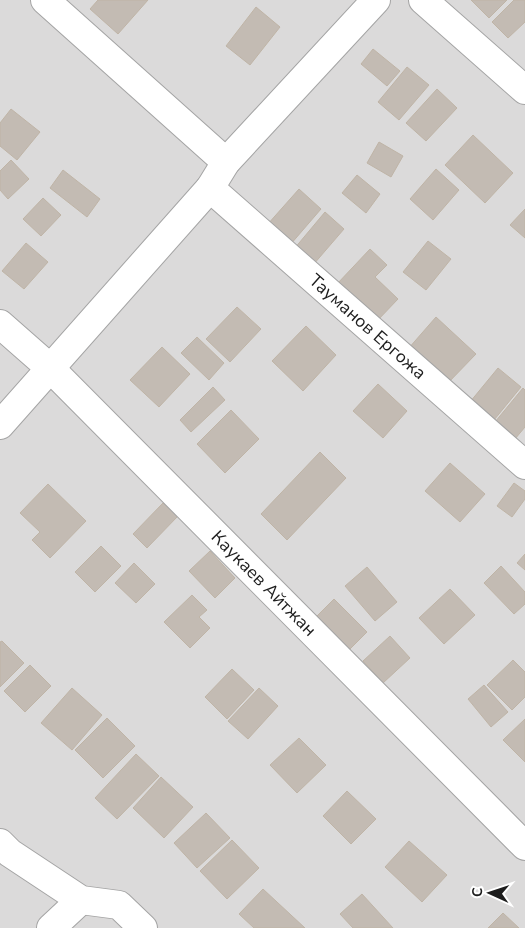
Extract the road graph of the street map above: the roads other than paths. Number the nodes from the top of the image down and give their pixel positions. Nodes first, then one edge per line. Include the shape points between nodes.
1 (45, 0) edge
2 (376, 0) edge
3 (423, 0) edge
4 (525, 90) edge
5 (226, 162) junction
6 (210, 188) junction
7 (0, 324) edge
8 (50, 368) junction
9 (0, 424) edge
10 (525, 465) edge
11 (0, 843) edge
12 (525, 846) edge
13 (81, 900) junction
14 (51, 928) edge
15 (143, 928) edge

1 - 5 street
2 - 5 street
3 - 4 street
5 - 6 street
6 - 8 street
6 - 10 street, Тауманов Ергожа
7 - 8 street, Каукаев Айтжан
8 - 9 street
8 - 12 street, Каукаев Айтжан
11 - 13 street
13 - 14 street
13 - 15 street via 119,905

